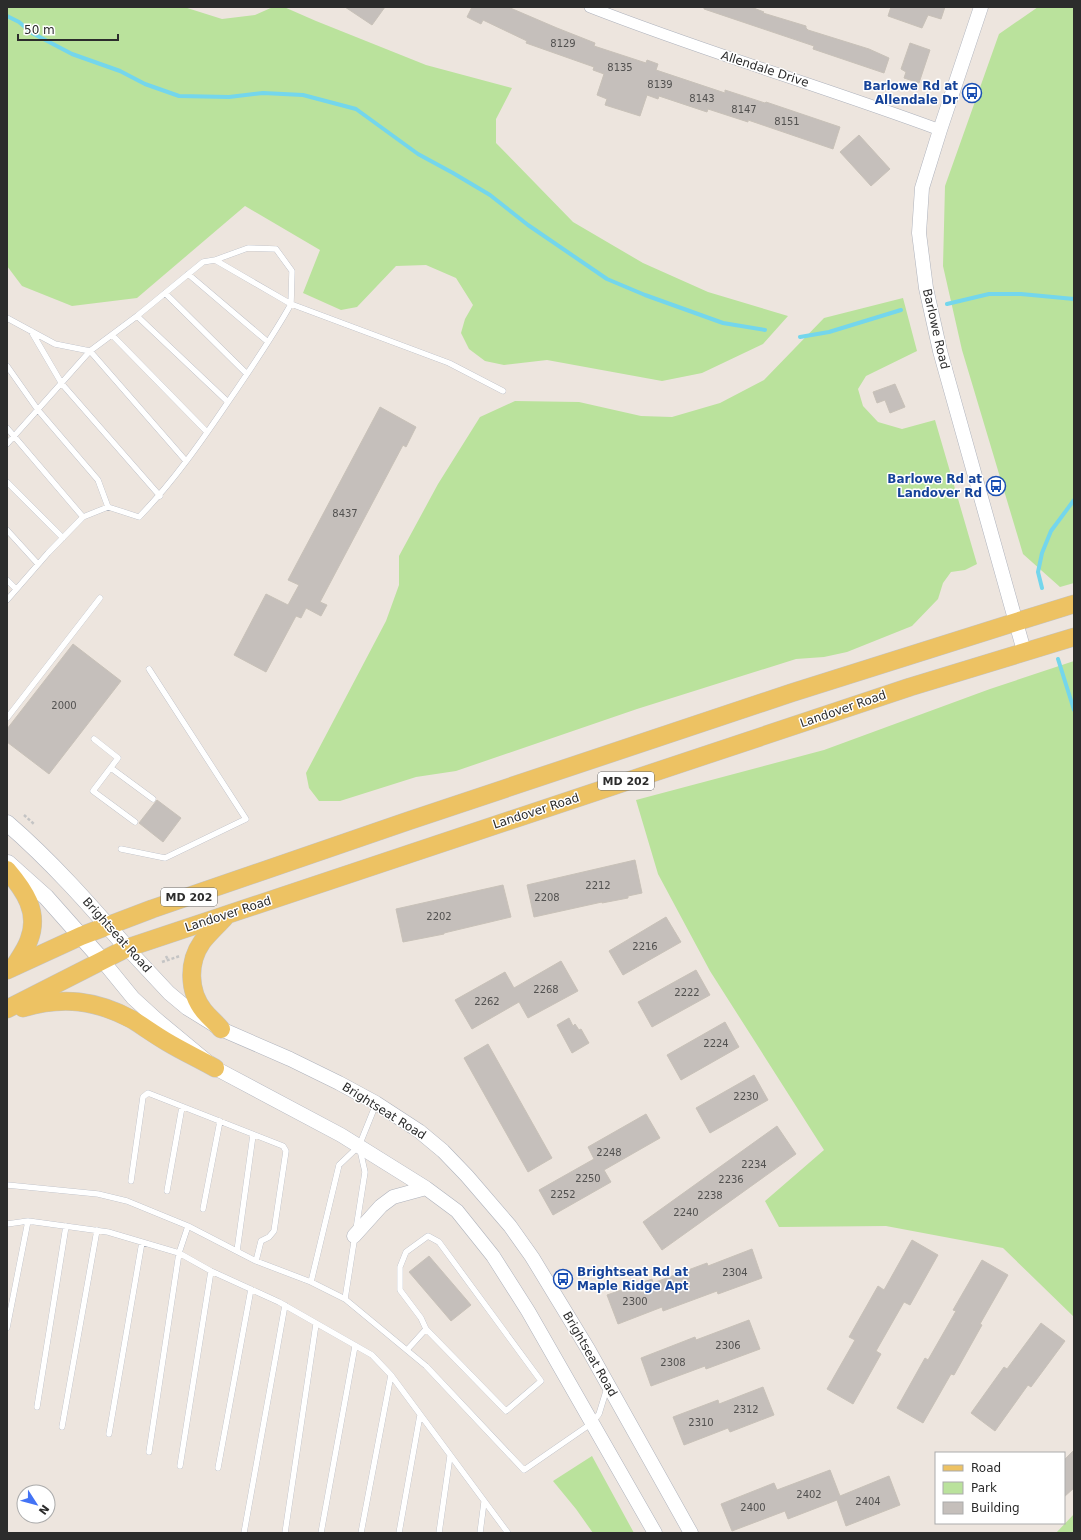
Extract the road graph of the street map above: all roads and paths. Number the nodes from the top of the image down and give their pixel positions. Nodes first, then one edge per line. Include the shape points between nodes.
1 (590, 7) edge
2 (981, 7) edge
3 (940, 130) junction
4 (215, 260) junction
5 (188, 274) junction
6 (165, 293) junction
7 (291, 304) junction
8 (137, 316) junction
9 (7, 318) edge
10 (31, 331) junction
11 (112, 335) junction
12 (268, 342) junction
13 (90, 351) junction
14 (7, 366) edge
15 (247, 374) junction
16 (62, 384) junction
17 (504, 391) dead end
18 (228, 402) junction
19 (38, 410) junction
20 (7, 428) edge
21 (207, 432) junction
22 (14, 436) junction
23 (7, 444) edge
24 (186, 461) junction
25 (7, 482) edge
26 (160, 496) junction
27 (108, 507) junction
28 (83, 517) junction
29 (7, 530) edge
30 (63, 538) junction
31 (38, 564) junction
32 (7, 580) edge
33 (16, 589) junction
34 (100, 598) dead end
35 (7, 600) edge
36 (1074, 604) edge
37 (1016, 622) junction
38 (1074, 637) edge
39 (1024, 651) junction
40 (149, 669) dead end
41 (7, 718) edge
42 (94, 739) dead end
43 (111, 768) junction
44 (153, 799) dead end
45 (24, 815) dead end
46 (135, 822) dead end
47 (7, 823) edge
48 (34, 824) dead end
49 (121, 849) dead end
50 (7, 862) edge
51 (7, 870) edge
52 (228, 914) junction
53 (108, 926) junction
54 (80, 936) junction
55 (126, 948) junction
56 (186, 954) dead end
57 (166, 956) dead end
58 (102, 960) junction
59 (168, 960) junction
60 (162, 962) dead end
61 (11, 967) edge
62 (7, 1009) edge
63 (7, 1013) edge
64 (221, 1029) junction
65 (215, 1068) junction
66 (376, 1104) junction
67 (182, 1106) junction
68 (220, 1122) junction
69 (253, 1135) junction
70 (359, 1146) junction
71 (131, 1181) dead end
72 (7, 1185) edge
73 (426, 1188) junction
74 (167, 1191) dead end
75 (203, 1208) dead end
76 (28, 1221) junction
77 (7, 1224) edge
78 (66, 1226) junction
79 (188, 1226) junction
80 (97, 1230) junction
81 (354, 1236) junction
82 (142, 1242) junction
83 (237, 1251) junction
84 (179, 1253) junction
85 (256, 1261) junction
86 (212, 1271) junction
87 (311, 1282) junction
88 (251, 1289) junction
89 (345, 1299) junction
90 (285, 1305) junction
91 (316, 1324) junction
92 (7, 1328) edge
93 (426, 1329) junction
94 (355, 1346) junction
95 (407, 1350) junction
96 (391, 1375) junction
97 (608, 1383) junction
98 (37, 1407) dead end
99 (420, 1415) junction
100 (592, 1423) junction
101 (62, 1427) dead end
102 (109, 1434) dead end
103 (149, 1452) dead end
104 (450, 1456) junction
105 (180, 1466) dead end
106 (218, 1468) dead end
107 (484, 1502) junction
108 (244, 1533) edge
109 (285, 1533) edge
110 (321, 1533) edge
111 (361, 1533) edge
112 (399, 1533) edge
113 (439, 1533) edge
114 (480, 1533) edge
115 (508, 1533) edge
116 (655, 1533) edge
117 (691, 1533) edge

1 - 3 street, Allendale Drive
2 - 3 street, Barlowe Road
3 - 37 street, Barlowe Road via 922,188 919,233 926,288 952,398
4 - 5 lane via 203,262
4 - 7 lane
4 - 7 lane via 248,248 276,249 292,271
5 - 6 lane
5 - 12 lane
6 - 8 lane
6 - 15 lane
7 - 12 lane
7 - 17 lane via 449,363
8 - 11 lane
8 - 18 lane
9 - 10 lane
10 - 13 lane via 55,344
10 - 16 lane
11 - 13 lane
11 - 21 lane
12 - 15 lane
13 - 16 lane
13 - 24 lane
14 - 19 lane
15 - 18 lane
16 - 19 lane
16 - 26 lane
18 - 21 lane
19 - 22 lane
19 - 27 lane via 98,480
20 - 22 lane
21 - 24 lane
22 - 23 lane
22 - 28 lane
24 - 26 lane
25 - 30 lane
26 - 27 lane via 139,517
27 - 28 lane
28 - 30 lane
29 - 31 lane
30 - 31 lane
31 - 33 lane
32 - 33 lane
33 - 35 lane
34 - 41 lane
36 - 37 main road, MD 202
37 - 39 street, Barlowe Road
37 - 53 main road, MD 202 via 412,820
38 - 39 main road, Landover Road / MD 202
39 - 52 main road, Landover Road / MD 202
40 - 49 lane via 246,819 165,858
42 - 43 lane via 118,758
43 - 44 lane
43 - 46 lane via 92,791
45 - 48 path
47 - 53 main road, Brightseat Road via 42,854
50 - 54 main road via 46,896
51 - 61 main road via 22,888 32,916 29,940
52 - 55 main road, Landover Road / MD 202
52 - 64 main road via 202,942 193,963 192,979 196,996 204,1010
53 - 54 main road, MD 202
53 - 55 main road, Brightseat Road
54 - 58 main road
54 - 61 main road, MD 202
55 - 58 main road, Landover Road / MD 202
55 - 64 street, Brightseat Road via 169,993
56 - 59 path
57 - 59 path
58 - 62 main road, Landover Road / MD 202
58 - 65 street via 133,998
59 - 60 path
63 - 65 main road via 54,1002 79,1001 96,1004 133,1020
64 - 66 street, Brightseat Road via 290,1059
65 - 70 street
66 - 70 lane
66 - 97 street, Brightseat Road via 419,1131 443,1152 505,1221 535,1262
67 - 68 lane
67 - 71 lane via 148,1093 143,1097
67 - 74 lane
68 - 69 lane
68 - 75 lane
69 - 83 lane
69 - 85 lane via 283,1146 286,1151 274,1231 261,1241
70 - 73 street
70 - 81 lane via 365,1172
70 - 87 lane via 339,1164
72 - 79 lane via 98,1194 127,1201
73 - 81 street via 393,1197 381,1206
73 - 100 street via 457,1211 493,1256 528,1311
76 - 77 lane
76 - 78 lane
76 - 92 lane
78 - 80 lane
78 - 98 lane
79 - 83 lane
79 - 84 lane
80 - 82 lane
80 - 101 lane
81 - 89 lane
82 - 84 lane
82 - 102 lane
83 - 85 lane
84 - 86 lane
84 - 103 lane
85 - 87 lane
86 - 88 lane
86 - 105 lane
87 - 89 lane
88 - 90 lane
88 - 106 lane
89 - 95 lane
90 - 91 lane
90 - 108 lane
91 - 94 lane
91 - 109 lane
93 - 93 lane via 400,1290 400,1267 406,1252 428,1236 439,1242 541,1381 506,1411
93 - 95 lane
94 - 96 lane via 372,1355
94 - 110 lane
95 - 100 lane via 426,1366 524,1470
96 - 99 lane
96 - 111 lane
97 - 100 lane via 599,1414
97 - 117 street, Brightseat Road
99 - 104 lane
99 - 112 lane
100 - 116 street
104 - 107 lane
104 - 113 lane
107 - 114 lane
107 - 115 lane

